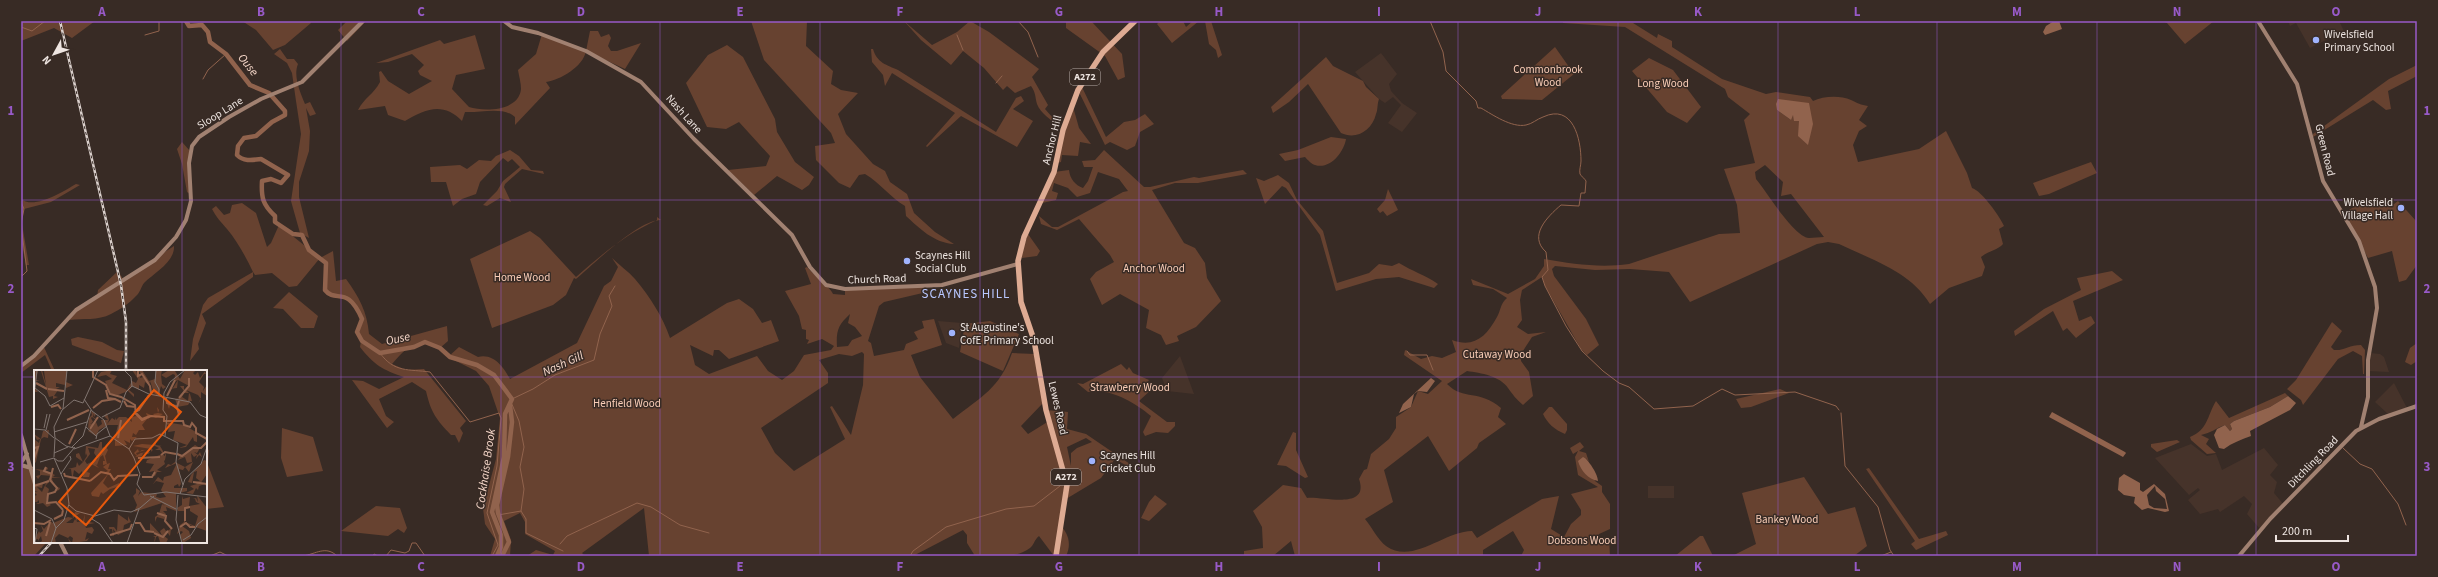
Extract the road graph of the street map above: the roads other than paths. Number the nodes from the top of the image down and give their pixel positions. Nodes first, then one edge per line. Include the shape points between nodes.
1 (363, 21) edge
2 (504, 21) edge
3 (1135, 21) edge
4 (2258, 21) edge
5 (1018, 264) junction
6 (812, 271) joint
7 (21, 366) edge
8 (2417, 406) edge
9 (2362, 427) junction
10 (21, 435) edge
11 (28, 454) junction
12 (21, 464) edge
13 (31, 468) junction
14 (34, 480) edge
15 (60, 543) edge
16 (67, 556) edge
17 (1056, 556) edge
18 (2239, 556) edge

1 - 7 street, Sloop Lane via 299,84 270,95 208,130 194,143 188,169 191,201 186,220 176,238 155,260 76,310 34,356
2 - 6 street, Nash Lane via 512,27 538,33 586,51 641,82 694,139 792,235
3 - 5 highway, Anchor Hill / A272 via 1103,52 1072,103 1054,172 1024,237
4 - 9 street, Green Road via 2297,84 2323,181 2359,241 2375,287 2377,308 2368,360 2368,397
5 - 6 street, Church Road via 942,285 845,289 826,285
5 - 17 highway, Lewes Road / A272 via 1021,302 1034,340 1046,410 1067,485
8 - 9 street, Ditchling Road
9 - 18 street, Ditchling Road via 2322,465
10 - 11 street
11 - 12 street
11 - 13 street
12 - 13 street
13 - 14 street
15 - 16 street

